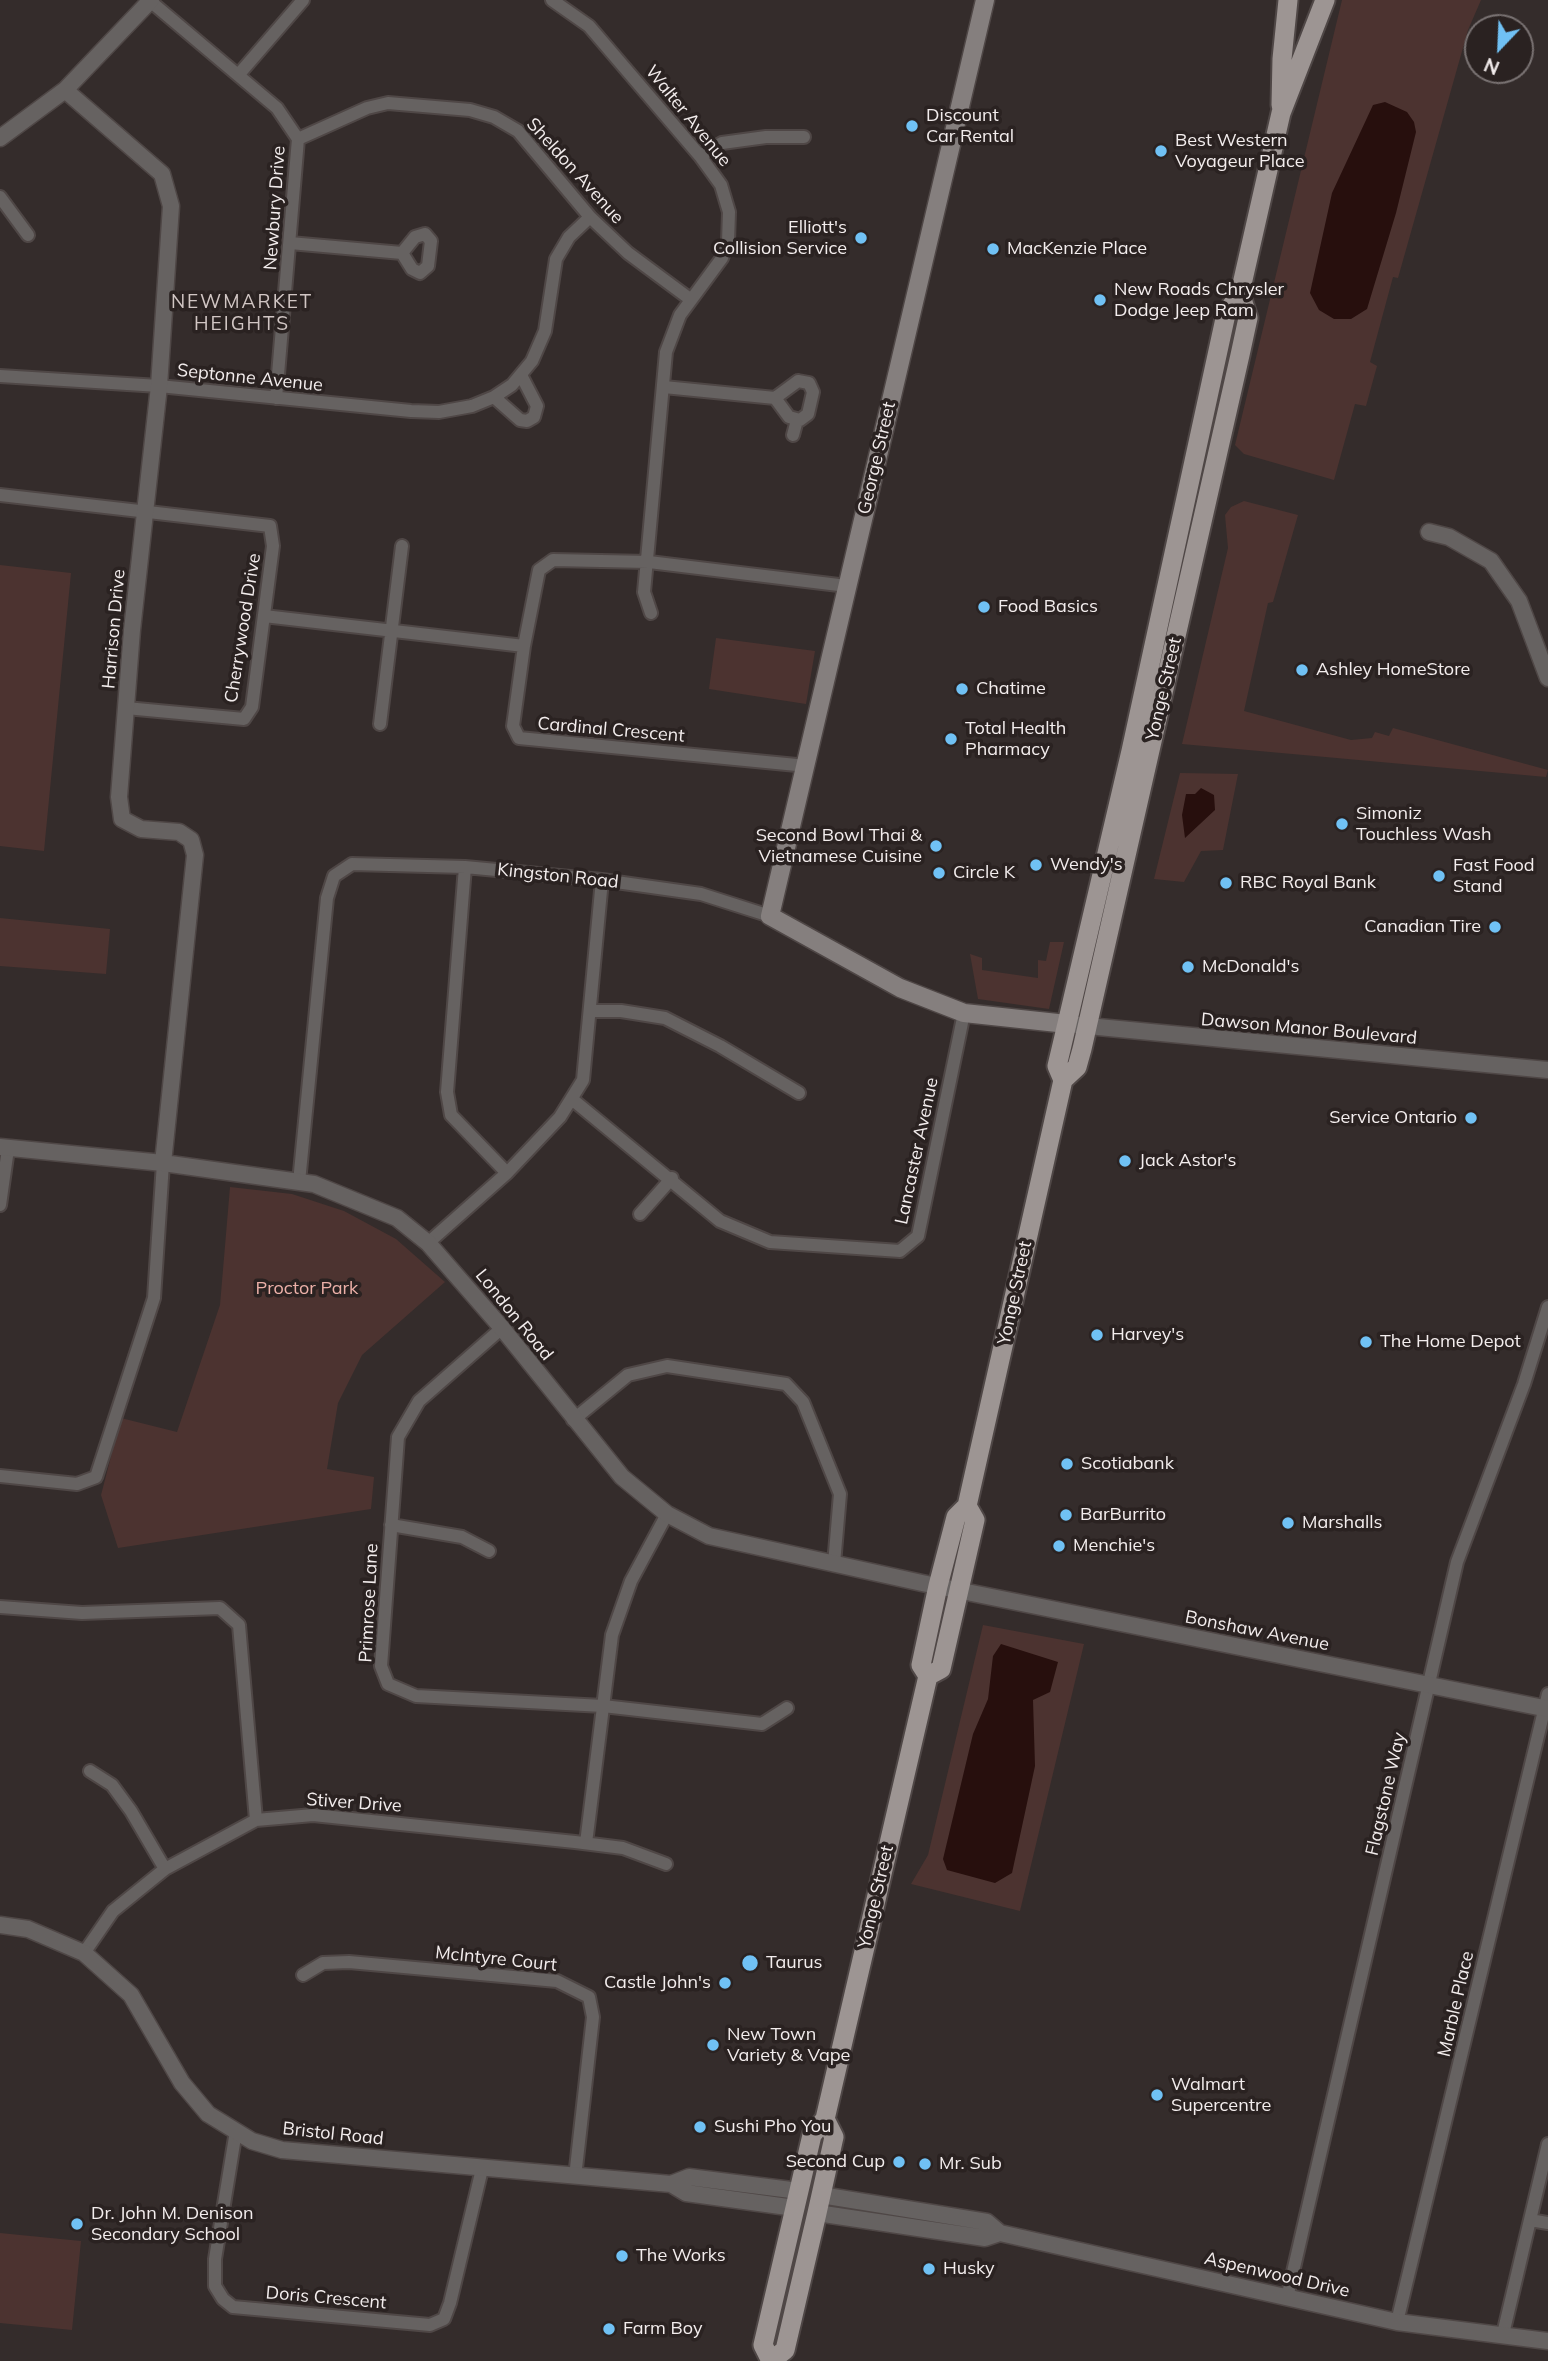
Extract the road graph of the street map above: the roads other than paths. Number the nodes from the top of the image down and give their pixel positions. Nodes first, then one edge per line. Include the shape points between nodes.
1 (151, 0) edge
2 (303, 0) edge
3 (553, 0) edge
4 (985, 0) edge
5 (1288, 0) edge
6 (1325, 0) edge
7 (240, 73) junction
8 (65, 90) junction
9 (1281, 113) junction
10 (804, 137) dead end
11 (0, 138) edge
12 (298, 139) junction
13 (700, 156) junction
14 (0, 197) edge
15 (590, 216) junction
16 (28, 235) dead end
17 (290, 243) junction
18 (402, 253) junction
19 (1240, 293) junction
20 (691, 299) junction
21 (521, 375) junction
22 (0, 376) edge
23 (159, 386) junction
24 (664, 387) junction
25 (494, 397) junction
26 (276, 398) junction
27 (775, 398) junction
28 (797, 421) junction
29 (793, 435) dead end
30 (0, 495) edge
31 (146, 512) junction
32 (1429, 532) dead end
33 (402, 546) dead end
34 (649, 562) junction
35 (847, 586) junction
36 (651, 613) dead end
37 (264, 616) junction
38 (392, 630) junction
39 (524, 646) junction
40 (1548, 678) edge
41 (126, 708) junction
42 (380, 724) dead end
43 (807, 766) junction
44 (465, 867) junction
45 (601, 880) junction
46 (770, 916) junction
47 (590, 1011) junction
48 (964, 1013) junction
49 (1067, 1024) junction
50 (1087, 1027) junction
51 (1548, 1070) edge
52 (1063, 1080) junction
53 (799, 1093) dead end
54 (573, 1100) junction
55 (4, 1148) edge
56 (163, 1163) junction
57 (507, 1173) junction
58 (672, 1178) junction
59 (299, 1182) junction
60 (0, 1205) edge
61 (640, 1214) dead end
62 (428, 1243) junction
63 (1548, 1307) edge
64 (502, 1328) junction
65 (573, 1420) junction
66 (0, 1476) edge
67 (967, 1506) junction
68 (667, 1514) junction
69 (391, 1525) junction
70 (489, 1551) dead end
71 (834, 1564) junction
72 (939, 1586) junction
73 (959, 1590) junction
74 (0, 1607) edge
75 (928, 1676) junction
76 (1429, 1684) junction
77 (1547, 1703) edge
78 (603, 1706) junction
79 (787, 1708) dead end
80 (90, 1772) dead end
81 (256, 1819) junction
82 (586, 1843) junction
83 (666, 1864) dead end
84 (165, 1869) junction
85 (0, 1925) edge
86 (84, 1953) junction
87 (303, 1975) dead end
88 (825, 2119) junction
89 (236, 2130) junction
90 (1548, 2144) edge
91 (482, 2169) junction
92 (575, 2177) junction
93 (797, 2199) junction
94 (819, 2204) junction
95 (1530, 2220) junction
96 (1548, 2223) edge
97 (1287, 2298) junction
98 (1398, 2322) junction
99 (1503, 2334) junction
100 (1548, 2341) edge
101 (771, 2361) edge

1 - 7 street, Newbury Drive
1 - 8 street
2 - 7 street
3 - 13 street, Walter Avenue via 589,26
4 - 35 main road, George Street
5 - 9 main road, Yonge Street
6 - 9 main road, Yonge Street
7 - 12 street, Newbury Drive via 277,108
8 - 11 street
8 - 23 street, Harrison Drive via 162,174 171,206
9 - 19 main road, Yonge Street
10 - 13 street via 722,143
12 - 15 street, Sheldon Avenue via 388,103 483,113 518,131
12 - 17 street, Newbury Drive
13 - 20 street, Walter Avenue via 727,199 730,227 722,258
14 - 16 street
15 - 20 street, Sheldon Avenue via 628,253
15 - 21 street, Septonne Avenue via 556,258 545,331
17 - 18 street
17 - 26 street, Newbury Drive
18 - 18 street via 419,278 428,266 428,235 415,237
19 - 49 main road, Yonge Street via 1226,314
19 - 50 main road, Yonge Street via 1248,318
20 - 24 street, Walter Avenue via 671,334
21 - 25 street, Septonne Avenue
21 - 25 street via 537,407 534,417 520,419
22 - 23 street, Septonne Avenue
23 - 26 street, Septonne Avenue
23 - 31 street, Harrison Drive
24 - 27 street
24 - 34 street, Walter Avenue
25 - 26 street, Septonne Avenue via 439,412
27 - 28 street
27 - 28 street via 798,381 811,385 808,414
28 - 29 street
30 - 31 street, Cherrywood Drive
31 - 37 street, Cherrywood Drive via 270,526 273,546
31 - 41 street, Harrison Drive
32 - 40 street via 1449,537 1492,561 1519,601
33 - 38 street
34 - 35 street, Cardinal Crescent
34 - 36 street, Walter Avenue via 644,592
34 - 39 street, Cardinal Crescent via 553,560 539,570
35 - 43 main road, George Street
37 - 38 street
37 - 41 street, Cherrywood Drive via 252,707 244,719
38 - 39 street
38 - 42 street
39 - 43 street, Cardinal Crescent via 513,726 519,738
41 - 56 street, Harrison Drive via 122,819 141,829 179,832 191,840 195,855
43 - 46 main road, George Street
44 - 45 street, Kingston Road
44 - 57 street via 447,1092 451,1115
44 - 59 street, Kingston Road via 352,864 334,876 327,898
45 - 46 street, Kingston Road via 701,894
45 - 47 street
46 - 48 main road, Kingston Road via 900,988
47 - 53 street via 665,1018
47 - 54 street via 583,1080
48 - 49 main road, Kingston Road
48 - 58 street, Lancaster Avenue via 918,1236 900,1251 770,1242 720,1221
49 - 50 street, Dawson Manor Boulevard
49 - 52 main road, Yonge Street via 1057,1066
50 - 51 street, Dawson Manor Boulevard
50 - 52 main road, Yonge Street via 1077,1067
52 - 67 main road, Yonge Street
54 - 57 street
54 - 58 street, Lancaster Avenue
55 - 56 street, London Road
55 - 60 street
56 - 59 street, London Road
56 - 66 street via 154,1298 96,1478 77,1485
57 - 62 street
58 - 61 street
59 - 62 street, London Road via 397,1218
62 - 64 street, London Road
63 - 76 street, Flagstone Way via 1506,1436 1457,1562
64 - 65 street, London Road
64 - 69 street, Primrose Lane via 419,1401 398,1437
65 - 68 street, London Road via 622,1477
65 - 71 street via 628,1375 667,1366 786,1384 803,1402 840,1494
67 - 72 main road, Yonge Street via 956,1517
67 - 73 main road, Yonge Street via 975,1520
68 - 71 street, London Road via 709,1536
68 - 78 street via 631,1581 616,1625
69 - 70 street via 462,1537
69 - 78 street, Primrose Lane via 380,1666 388,1684 416,1696
71 - 72 street, London Road
72 - 73 street, London Road
72 - 75 main road, Yonge Street via 921,1665
73 - 75 main road, Yonge Street via 941,1669
73 - 76 street, Bonshaw Avenue
74 - 81 street via 82,1614 220,1608 239,1625
75 - 88 main road, Yonge Street
76 - 77 street, Bonshaw Avenue
76 - 97 street, Flagstone Way
77 - 98 street, Marble Place
78 - 79 street, Primrose Lane via 762,1724
78 - 82 street
80 - 84 street via 112,1785
81 - 82 street, Stiver Drive via 313,1815
81 - 84 street, Stiver Drive
82 - 83 street, Stiver Drive
84 - 86 street, Stiver Drive via 113,1912
85 - 86 street, Bristol Road via 28,1928
86 - 89 street, Bristol Road via 131,1995 182,2083 208,2114
87 - 92 street, McIntyre Court via 323,1964 349,1962 557,1982 589,1997 593,2017
88 - 93 main road, Yonge Street via 812,2135
88 - 94 main road, Yonge Street via 834,2137
89 - 91 street, Bristol Road via 252,2141 282,2150
89 - 91 street, Doris Crescent via 215,2259 215,2286 233,2306 430,2325 444,2319
90 - 95 street
91 - 92 street, Bristol Road
92 - 93 street, Bristol Road via 671,2185 686,2193
93 - 94 street, Bristol Road
93 - 94 street, Bristol Road
93 - 101 main road, Yonge Street via 763,2345
94 - 97 street, Aspenwood Drive via 985,2238 1000,2233
94 - 101 main road, Yonge Street via 785,2350
95 - 96 street
95 - 99 street
97 - 98 street, Aspenwood Drive
98 - 99 street, Aspenwood Drive
99 - 100 street, Aspenwood Drive

